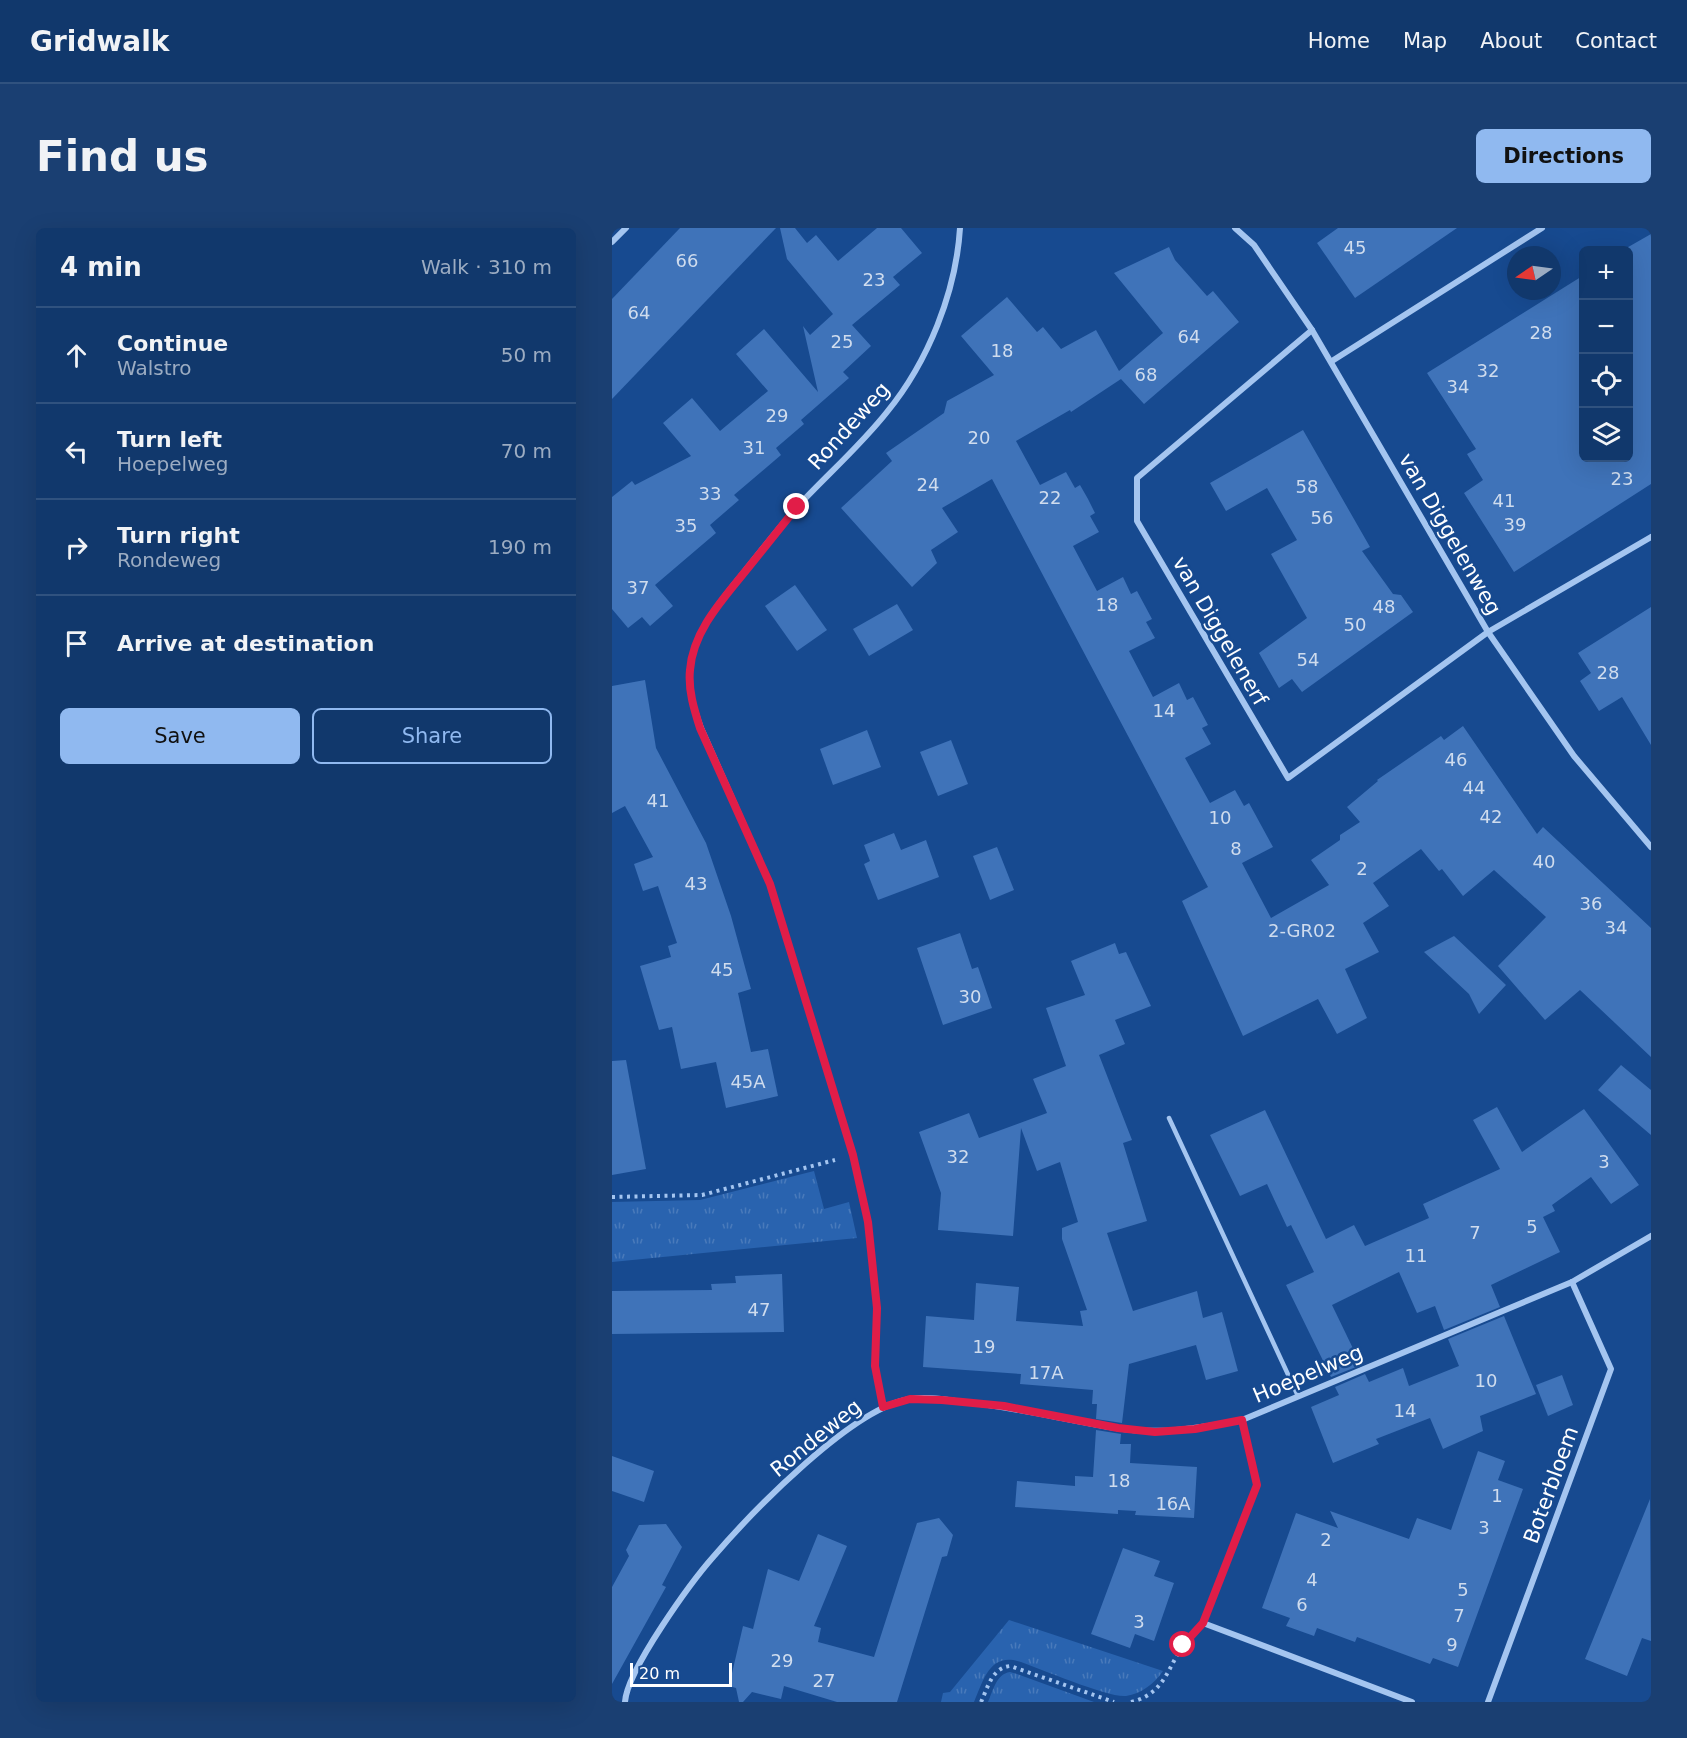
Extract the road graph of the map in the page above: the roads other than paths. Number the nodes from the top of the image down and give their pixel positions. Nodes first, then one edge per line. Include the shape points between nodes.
1 (627, 228) edge
2 (960, 228) edge
3 (1235, 228) edge
4 (1542, 228) edge
5 (612, 242) edge
6 (1312, 330) junction
7 (1332, 361) junction
8 (1651, 537) edge
9 (1488, 632) junction
10 (1651, 847) edge
11 (1169, 1118) dead end
12 (1651, 1236) edge
13 (1572, 1282) junction
14 (1298, 1396) junction
15 (883, 1407) junction
16 (1242, 1420) junction
17 (625, 1702) edge
18 (1412, 1702) edge
19 (1488, 1702) edge

1 - 5 street
2 - 15 street, Rondeweg via 958,258 933,338 913,377 887,413 797,507 719,604 698,637 690,669 692,704 700,728 770,884 853,1155 868,1222 877,1308 875,1366
3 - 6 street, van Diggelenweg via 1254,245
4 - 7 street
6 - 7 street, van Diggelenweg
6 - 9 street, van Diggelenerf via 1137,478 1137,521 1288,778
7 - 9 street, van Diggelenweg
8 - 9 street
9 - 10 street, van Diggelenweg via 1574,756
11 - 14 lane
12 - 13 street, Hoepelweg
13 - 14 street, Hoepelweg
13 - 19 street, Boterbloem via 1611,1369
14 - 16 street, Hoepelweg
15 - 16 street, Hoepelweg via 910,1399 942,1400 1004,1406 1155,1432
15 - 17 street, Rondeweg via 856,1423 797,1470 734,1532 659,1631 635,1672
16 - 18 street via 1257,1485 1203,1623

